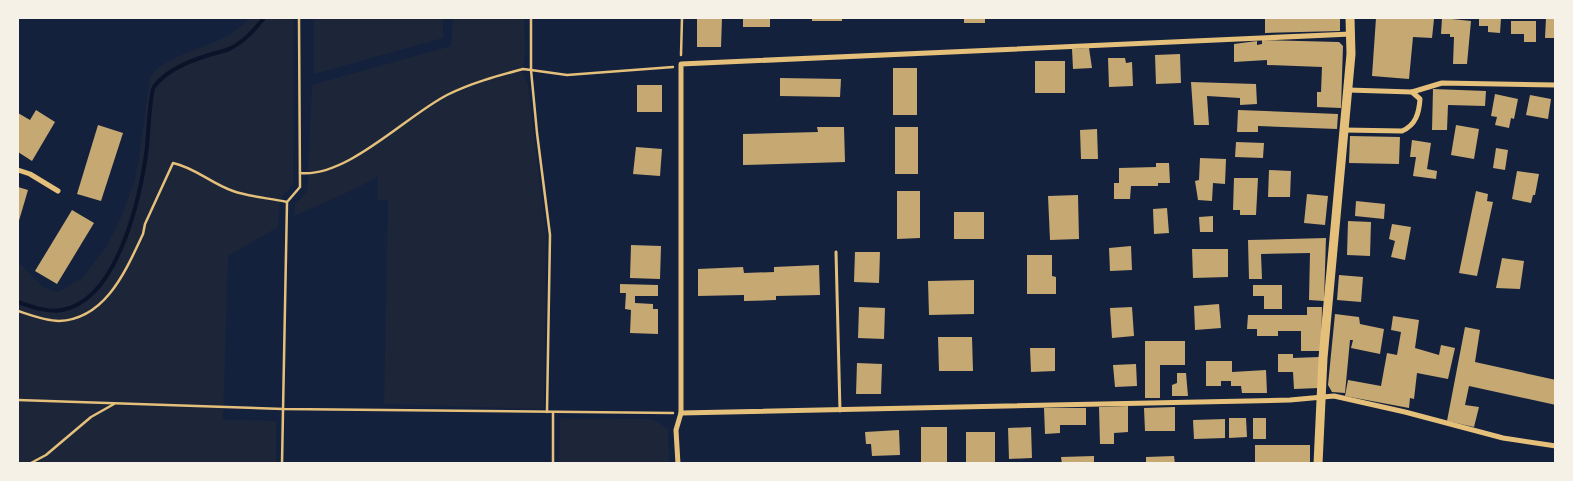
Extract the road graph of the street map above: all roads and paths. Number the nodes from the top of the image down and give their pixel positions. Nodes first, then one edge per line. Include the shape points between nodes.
1 (299, 18) edge
2 (531, 18) edge
3 (682, 18) edge
4 (1350, 18) edge
5 (1351, 34) junction
6 (681, 64) junction
7 (531, 70) junction
8 (1556, 85) edge
9 (1348, 90) junction
10 (1412, 92) junction
11 (1344, 130) junction
12 (18, 170) edge
13 (300, 173) junction
14 (58, 191) dead end
15 (287, 202) junction
16 (836, 252) dead end
17 (18, 311) edge
18 (1320, 397) junction
19 (18, 400) edge
20 (115, 403) junction
21 (283, 409) junction
22 (840, 411) junction
23 (547, 412) junction
24 (554, 412) junction
25 (681, 413) junction
26 (1556, 446) edge
27 (29, 464) edge
28 (282, 464) edge
29 (553, 464) edge
30 (678, 464) edge
31 (1318, 464) edge

1 - 13 path
2 - 7 path
3 - 6 path
4 - 5 street
5 - 6 street
5 - 9 street
6 - 7 path via 671,68 567,75
6 - 25 street
7 - 13 path via 523,69 472,84 446,96 371,147 339,164 315,174
7 - 23 path via 550,235
8 - 10 street via 1442,82
9 - 10 street
9 - 11 street
10 - 11 street via 1420,99 1419,112 1408,129
11 - 18 street
12 - 14 street
13 - 15 path via 300,187
15 - 17 path via 234,192 212,183 190,167 172,164 143,234 110,296 84,314 59,321
15 - 21 path
16 - 22 lane
18 - 22 street
18 - 26 street via 1334,396 1503,438
18 - 31 street
19 - 20 path
20 - 21 path
20 - 27 path via 91,416 46,455
21 - 23 path
21 - 28 path
22 - 25 street
23 - 24 path
24 - 25 path
24 - 29 path
25 - 30 street via 676,430

